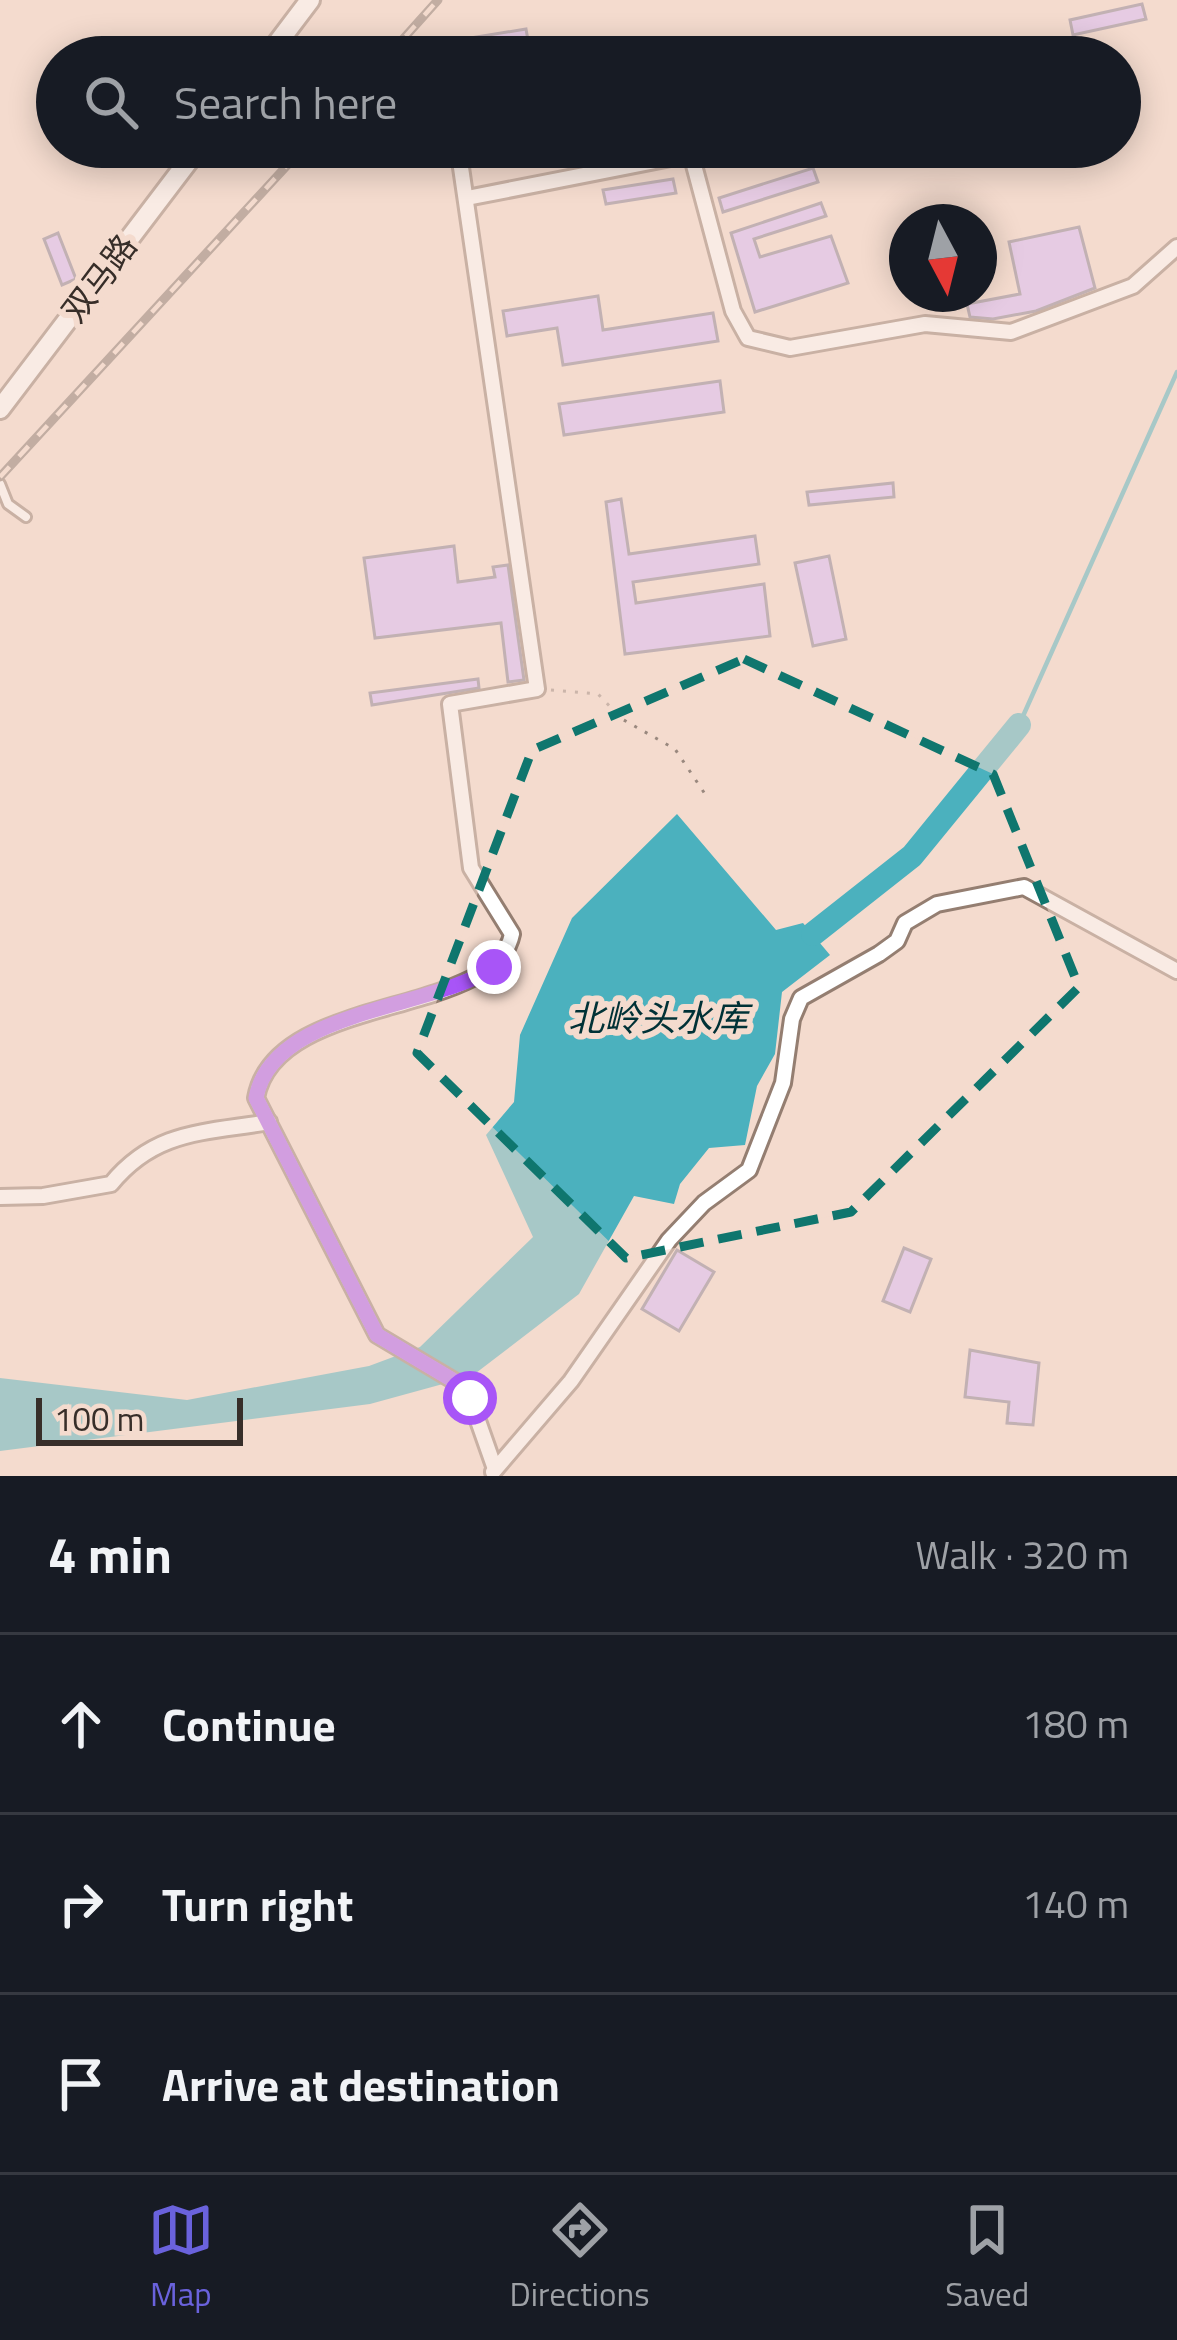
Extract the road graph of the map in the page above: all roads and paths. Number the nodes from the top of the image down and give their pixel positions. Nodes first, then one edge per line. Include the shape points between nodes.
1 (310, 0) edge
2 (283, 36) edge
3 (183, 168) edge
4 (462, 168) edge
5 (620, 168) edge
6 (695, 168) edge
7 (467, 198) junction
8 (1177, 247) edge
9 (0, 409) edge
10 (0, 484) edge
11 (26, 517) dead end
12 (537, 689) junction
13 (704, 794) dead end
14 (1177, 971) edge
15 (269, 1123) junction
16 (0, 1197) edge
17 (492, 1473) edge

1 - 2 street
3 - 9 street, 双马路
4 - 7 street
5 - 7 street
6 - 8 street via 733,311 748,338 790,348 925,324 1011,332 1133,286
7 - 12 street
10 - 11 lane via 8,504
12 - 13 path via 598,694 622,719 675,749
12 - 15 street via 450,704 471,868 512,934 508,952 482,976 400,999 286,1050 259,1082 256,1098
14 - 17 street via 1024,887 938,904 905,923 879,954 808,992 792,1019 783,1083 749,1170 669,1240 571,1382
15 - 16 street via 173,1138 134,1155 111,1184
15 - 17 street via 377,1335 470,1398

